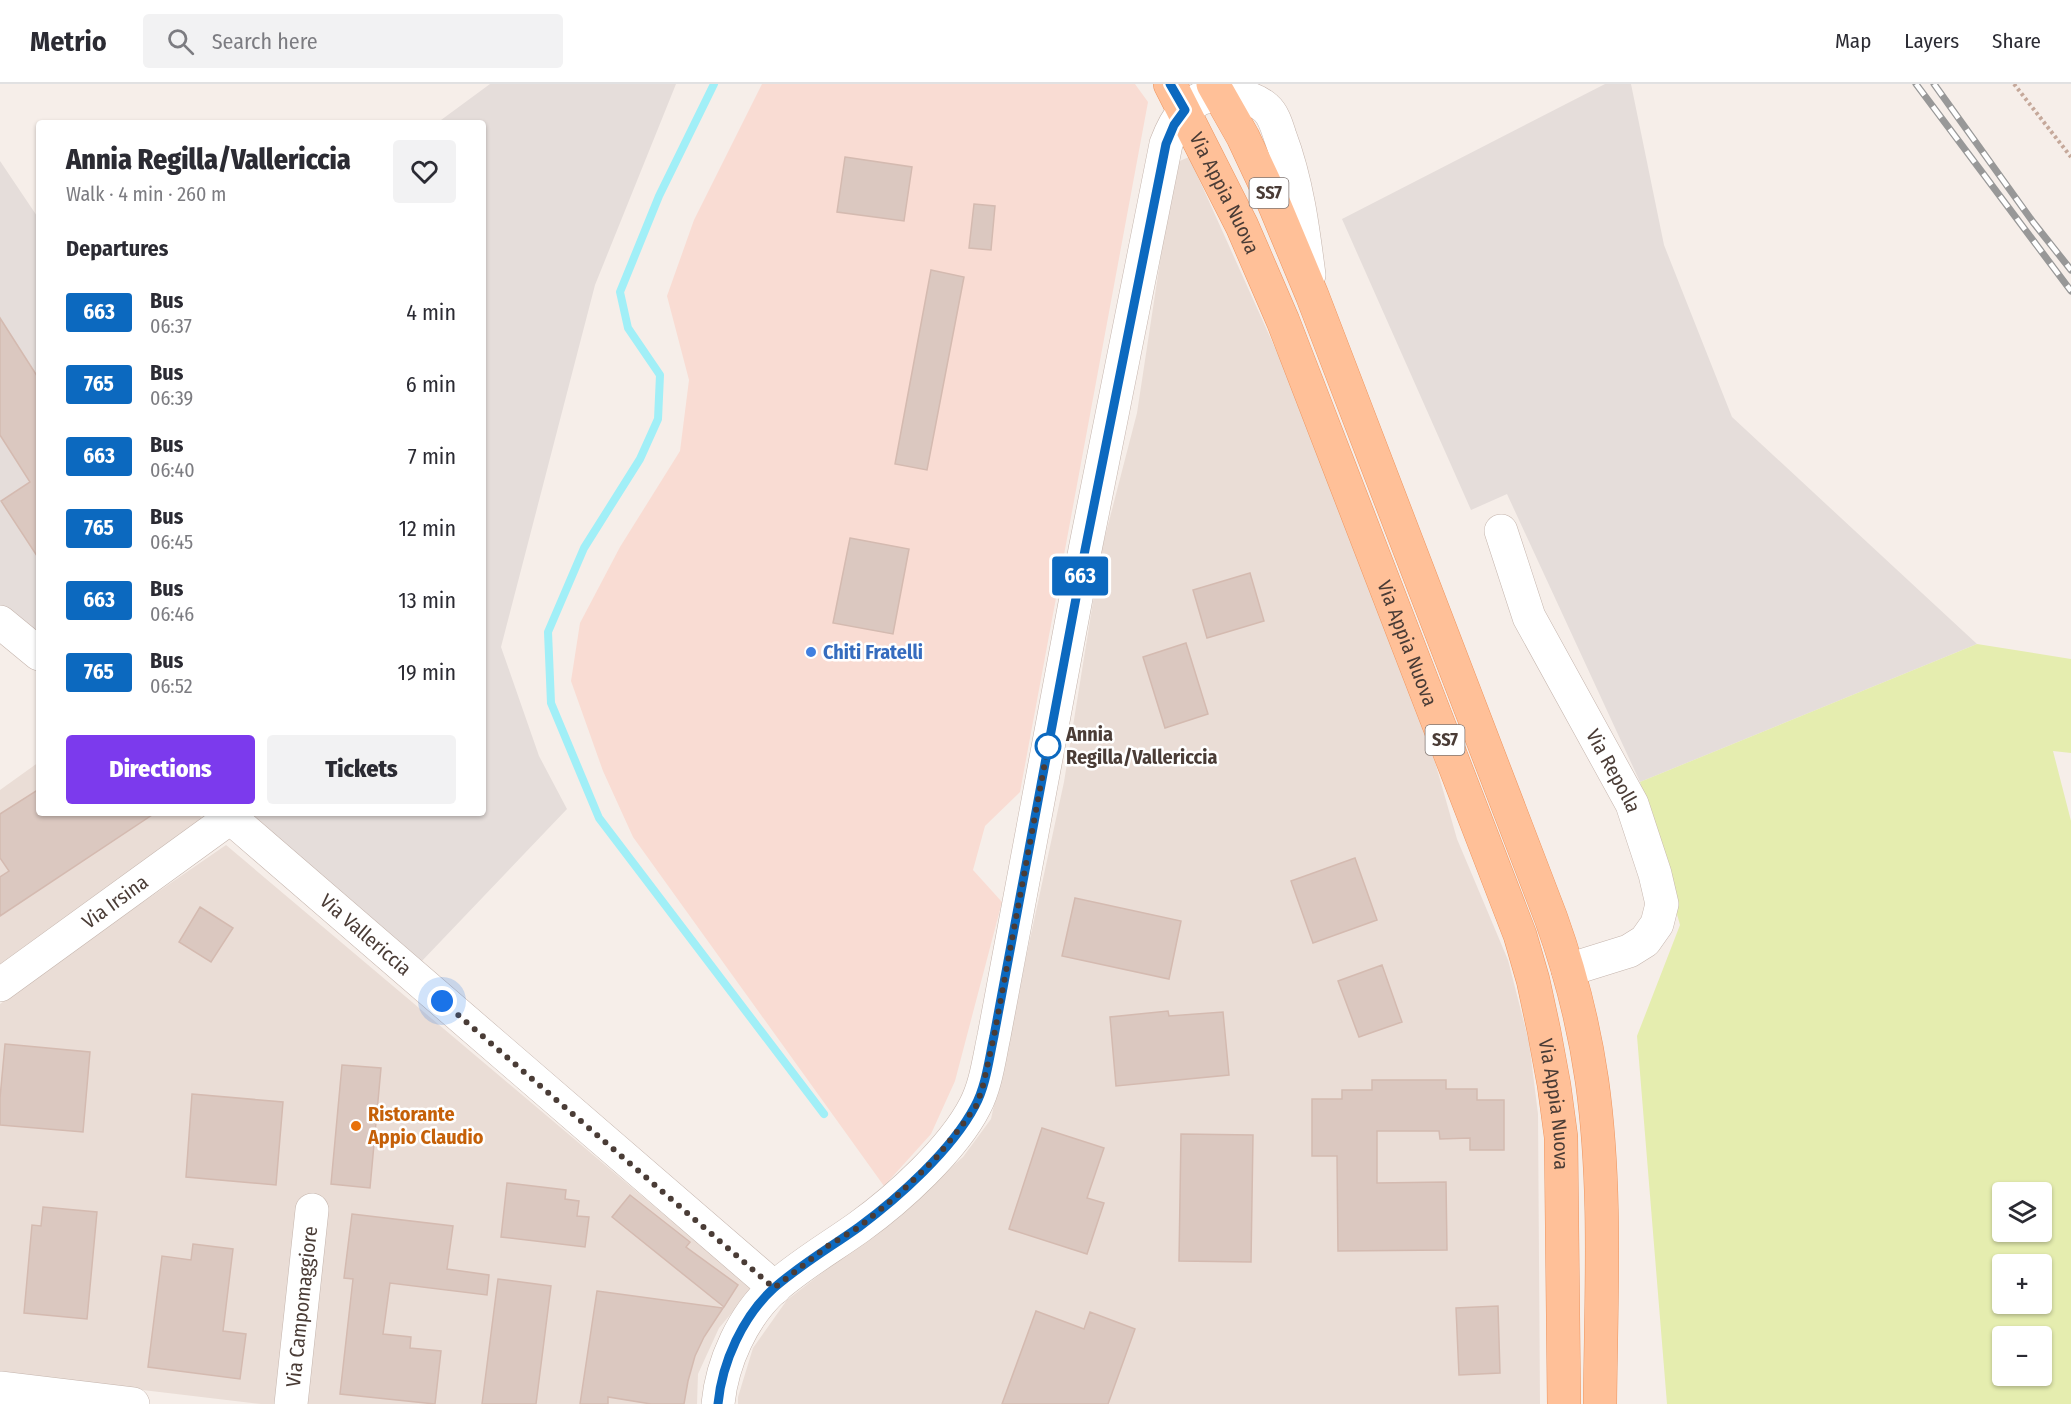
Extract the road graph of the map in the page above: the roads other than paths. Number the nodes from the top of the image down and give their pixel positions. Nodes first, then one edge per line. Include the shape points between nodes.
1 (1216, 89) edge
2 (1177, 97) edge
3 (1501, 531) dead end
4 (0, 622) edge
5 (36, 652) edge
6 (227, 816) edge
7 (229, 816) edge
8 (1569, 970) junction
9 (0, 985) edge
10 (312, 1210) dead end
11 (774, 1288) junction
12 (0, 1388) edge
13 (133, 1404) edge
14 (291, 1404) edge
15 (718, 1404) edge
16 (1564, 1404) edge
17 (1600, 1404) edge

1 - 2 street via 1198,100
1 - 8 main road, Via Appia Nuova / SS7 via 1244,137 1312,295
2 - 11 street via 982,1090 963,1125 917,1177 866,1221
2 - 16 main road, Via Appia Nuova / SS7 via 1242,226 1283,321 1520,935 1540,1013 1561,1137
3 - 8 street, Via Repolla via 1529,617 1632,804 1662,904 1657,924 1645,941 1629,951
4 - 5 street
6 - 9 street, Via Irsina
7 - 11 street, Via Vallericcia
8 - 17 main road, Via Appia Nuova / SS7 via 1587,1053 1599,1156
10 - 14 street, Via Campomaggiore
11 - 15 street via 737,1340 723,1373
12 - 13 street

